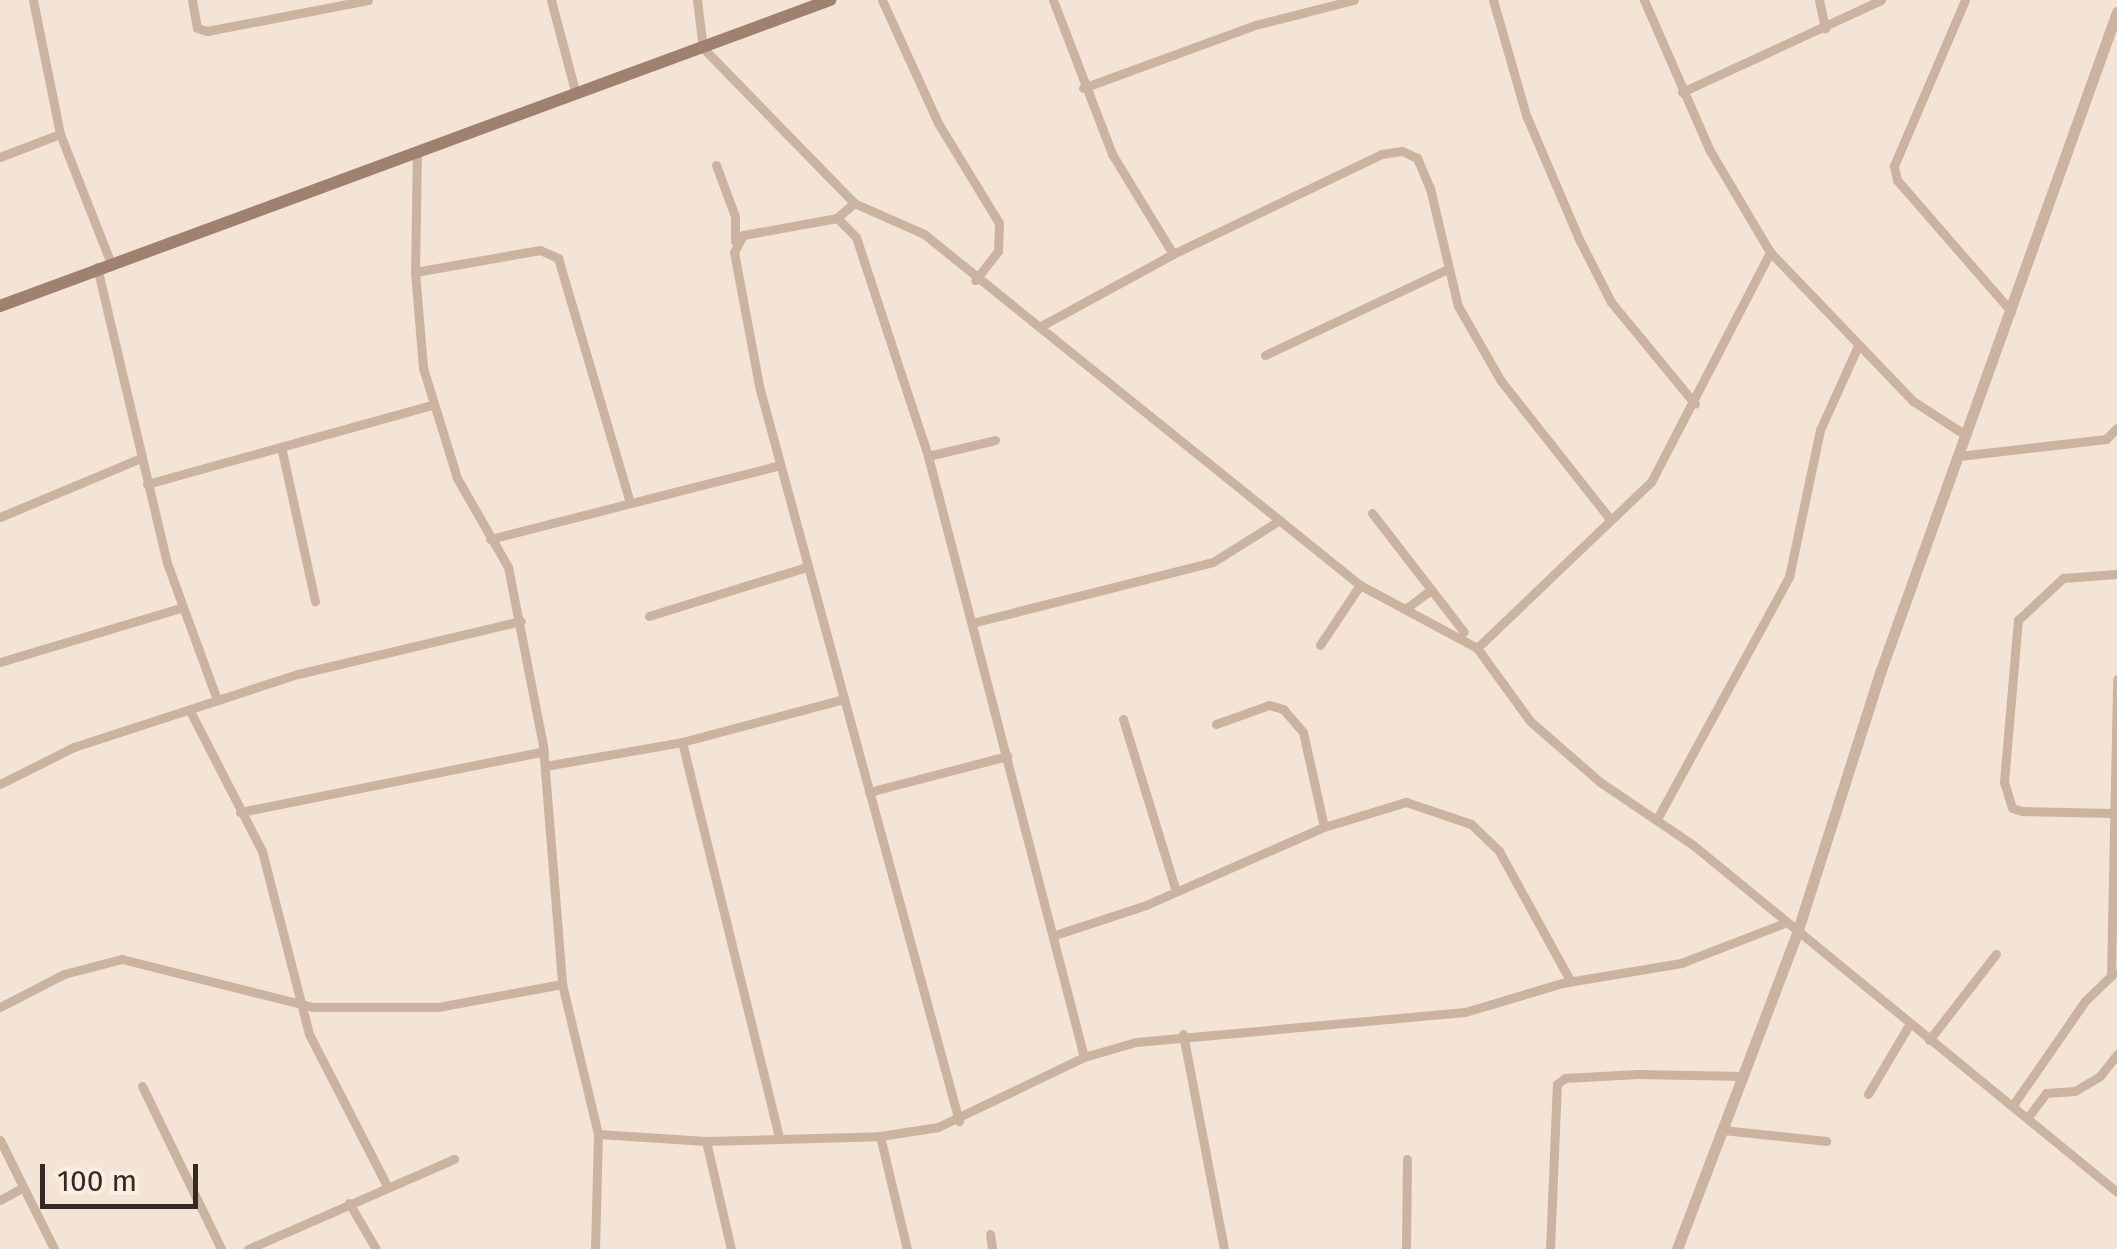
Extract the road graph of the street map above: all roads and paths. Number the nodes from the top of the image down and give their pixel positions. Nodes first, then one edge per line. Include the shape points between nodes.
1 (33, 0) edge
2 (192, 0) edge
3 (366, 0) edge
4 (551, 0) edge
5 (697, 0) edge
6 (830, 0) edge
7 (882, 0) edge
8 (1053, 0) edge
9 (1354, 0) edge
10 (1493, 0) edge
11 (1644, 0) edge
12 (1819, 0) edge
13 (1881, 0) edge
14 (1966, 0) edge
15 (2117, 12) edge
16 (1826, 28) junction
17 (703, 48) junction
18 (1083, 88) junction
19 (575, 91) junction
20 (1682, 92) junction
21 (60, 134) junction
22 (417, 148) junction
23 (0, 157) edge
24 (716, 165) dead end
25 (854, 203) junction
26 (837, 218) junction
27 (735, 241) junction
28 (1770, 252) junction
29 (1173, 254) junction
30 (103, 264) junction
31 (1448, 268) junction
32 (415, 272) junction
33 (975, 280) junction
34 (0, 306) edge
35 (2011, 311) junction
36 (1041, 326) junction
37 (1857, 348) junction
38 (1265, 355) dead end
39 (1695, 404) junction
40 (431, 405) junction
41 (2117, 428) edge
42 (1964, 434) junction
43 (995, 440) dead end
44 (282, 451) junction
45 (928, 456) junction
46 (1959, 456) junction
47 (141, 458) junction
48 (780, 465) junction
49 (148, 484) junction
50 (630, 503) junction
51 (1372, 513) dead end
52 (0, 517) edge
53 (1610, 519) junction
54 (1280, 520) junction
55 (490, 539) junction
56 (806, 567) junction
57 (2117, 574) edge
58 (1360, 584) junction
59 (1429, 592) junction
60 (315, 602) dead end
61 (1408, 607) junction
62 (180, 608) junction
63 (649, 616) dead end
64 (521, 621) junction
65 (972, 623) junction
66 (1464, 632) dead end
67 (1320, 645) dead end
68 (1477, 648) junction
69 (0, 662) edge
70 (2117, 679) edge
71 (844, 699) junction
72 (217, 700) junction
73 (190, 711) junction
74 (1123, 719) dead end
75 (1216, 724) dead end
76 (682, 742) junction
77 (544, 750) junction
78 (1008, 756) junction
79 (546, 766) junction
80 (0, 784) edge
81 (870, 792) junction
82 (240, 812) junction
83 (1658, 819) junction
84 (2113, 820) edge
85 (1324, 827) junction
86 (1176, 891) junction
87 (1782, 924) junction
88 (1056, 934) junction
89 (1796, 936) junction
90 (1996, 954) dead end
91 (2114, 973) edge
92 (1571, 982) junction
93 (562, 984) junction
94 (302, 1005) junction
95 (0, 1007) edge
96 (1909, 1025) junction
97 (1183, 1034) junction
98 (1929, 1040) junction
99 (2117, 1054) edge
100 (1084, 1057) junction
101 (1743, 1076) junction
102 (142, 1086) dead end
103 (1868, 1094) dead end
104 (2013, 1105) junction
105 (2028, 1117) junction
106 (959, 1121) junction
107 (1723, 1130) junction
108 (598, 1134) junction
109 (880, 1136) junction
110 (779, 1137) junction
111 (0, 1140) edge
112 (706, 1141) junction
113 (1826, 1142) dead end
114 (454, 1159) dead end
115 (1407, 1159) dead end
116 (387, 1186) junction
117 (23, 1187) junction
118 (2117, 1192) edge
119 (0, 1200) edge
120 (349, 1203) junction
121 (990, 1234) dead end
122 (54, 1249) edge
123 (222, 1249) edge
124 (248, 1249) edge
125 (376, 1249) edge
126 (595, 1249) edge
127 (731, 1249) edge
128 (907, 1249) edge
129 (992, 1249) edge
130 (1224, 1249) edge
131 (1406, 1249) edge
132 (1550, 1249) edge
133 (1678, 1249) edge

1 - 21 street
2 - 3 street via 197,28 206,31
4 - 19 street
5 - 17 street
6 - 17 main road
7 - 33 street via 938,123 999,223 998,251
8 - 18 street
9 - 18 street via 1254,25
10 - 39 street via 1526,115 1578,238 1611,302
11 - 20 street
12 - 16 street
13 - 16 street
14 - 35 street via 1894,166 1897,180
15 - 35 street
16 - 20 street
17 - 19 main road
17 - 25 street
18 - 29 street via 1112,154
19 - 22 main road
20 - 28 street
21 - 23 street
21 - 30 street
22 - 30 main road
22 - 32 street
24 - 27 street via 735,216
25 - 26 street
25 - 33 street via 924,234
26 - 27 street
26 - 45 street via 856,237
27 - 48 street
28 - 37 street
28 - 39 street
29 - 31 street via 1382,154 1402,151 1417,158 1430,188
29 - 36 street
30 - 34 main road
30 - 47 street
31 - 38 street
31 - 53 street via 1458,306 1501,381
32 - 40 street
32 - 50 street via 540,250 558,258
33 - 36 street
35 - 42 street
36 - 54 street
37 - 42 street via 1913,401
37 - 83 street via 1833,388 1820,430 1789,577
39 - 53 street via 1651,482
40 - 44 street
40 - 55 street via 457,478
41 - 46 street via 2106,439
42 - 46 street
43 - 45 street
44 - 49 street
44 - 60 street
45 - 65 street
46 - 89 street
47 - 49 street
47 - 52 street
48 - 50 street
48 - 56 street
49 - 62 street
50 - 55 street
51 - 59 street
53 - 68 street
54 - 58 street
54 - 65 street via 1213,562
55 - 64 street via 508,567
56 - 63 street
56 - 71 street
57 - 84 street via 2063,578 2018,620 2004,782 2012,808
58 - 61 street
58 - 67 street
59 - 61 street
59 - 66 street
61 - 68 street
62 - 69 street
62 - 72 street
64 - 72 street
64 - 77 street
65 - 78 street
68 - 83 street via 1530,721 1600,782
70 - 84 street
71 - 76 street
71 - 81 street
72 - 73 street
73 - 80 street via 74,747
73 - 82 street
74 - 86 street
75 - 85 street via 1269,706 1283,709 1304,732
76 - 79 street
76 - 110 street
77 - 79 street
77 - 82 street
78 - 81 street
78 - 88 street
79 - 93 street
81 - 106 street
82 - 94 street via 262,851
83 - 87 street
84 - 91 street
85 - 86 street
85 - 92 street via 1406,802 1471,824 1508,864
86 - 88 street
87 - 89 street
87 - 92 street via 1681,963
88 - 100 street
89 - 96 street
89 - 101 street
90 - 98 street
91 - 104 street via 2085,1001
92 - 97 street via 1466,1012 1392,1022
93 - 94 street via 438,1007
93 - 108 street
94 - 95 street via 122,959 64,974
94 - 116 street via 309,1034
96 - 98 street
96 - 103 street
97 - 100 street
97 - 130 street
98 - 104 street
99 - 105 street via 2100,1076 2075,1091 2046,1093
100 - 106 street
101 - 107 street
101 - 132 street via 1638,1074 1557,1084
102 - 123 street
104 - 105 street
105 - 118 street
106 - 109 street
107 - 113 street
107 - 133 street
108 - 112 street
108 - 126 street
109 - 110 street
109 - 128 street
110 - 112 street
111 - 117 street
112 - 127 street
114 - 116 street
115 - 131 street
116 - 120 street
117 - 119 street
117 - 122 street
120 - 124 street
120 - 125 street
121 - 129 street

